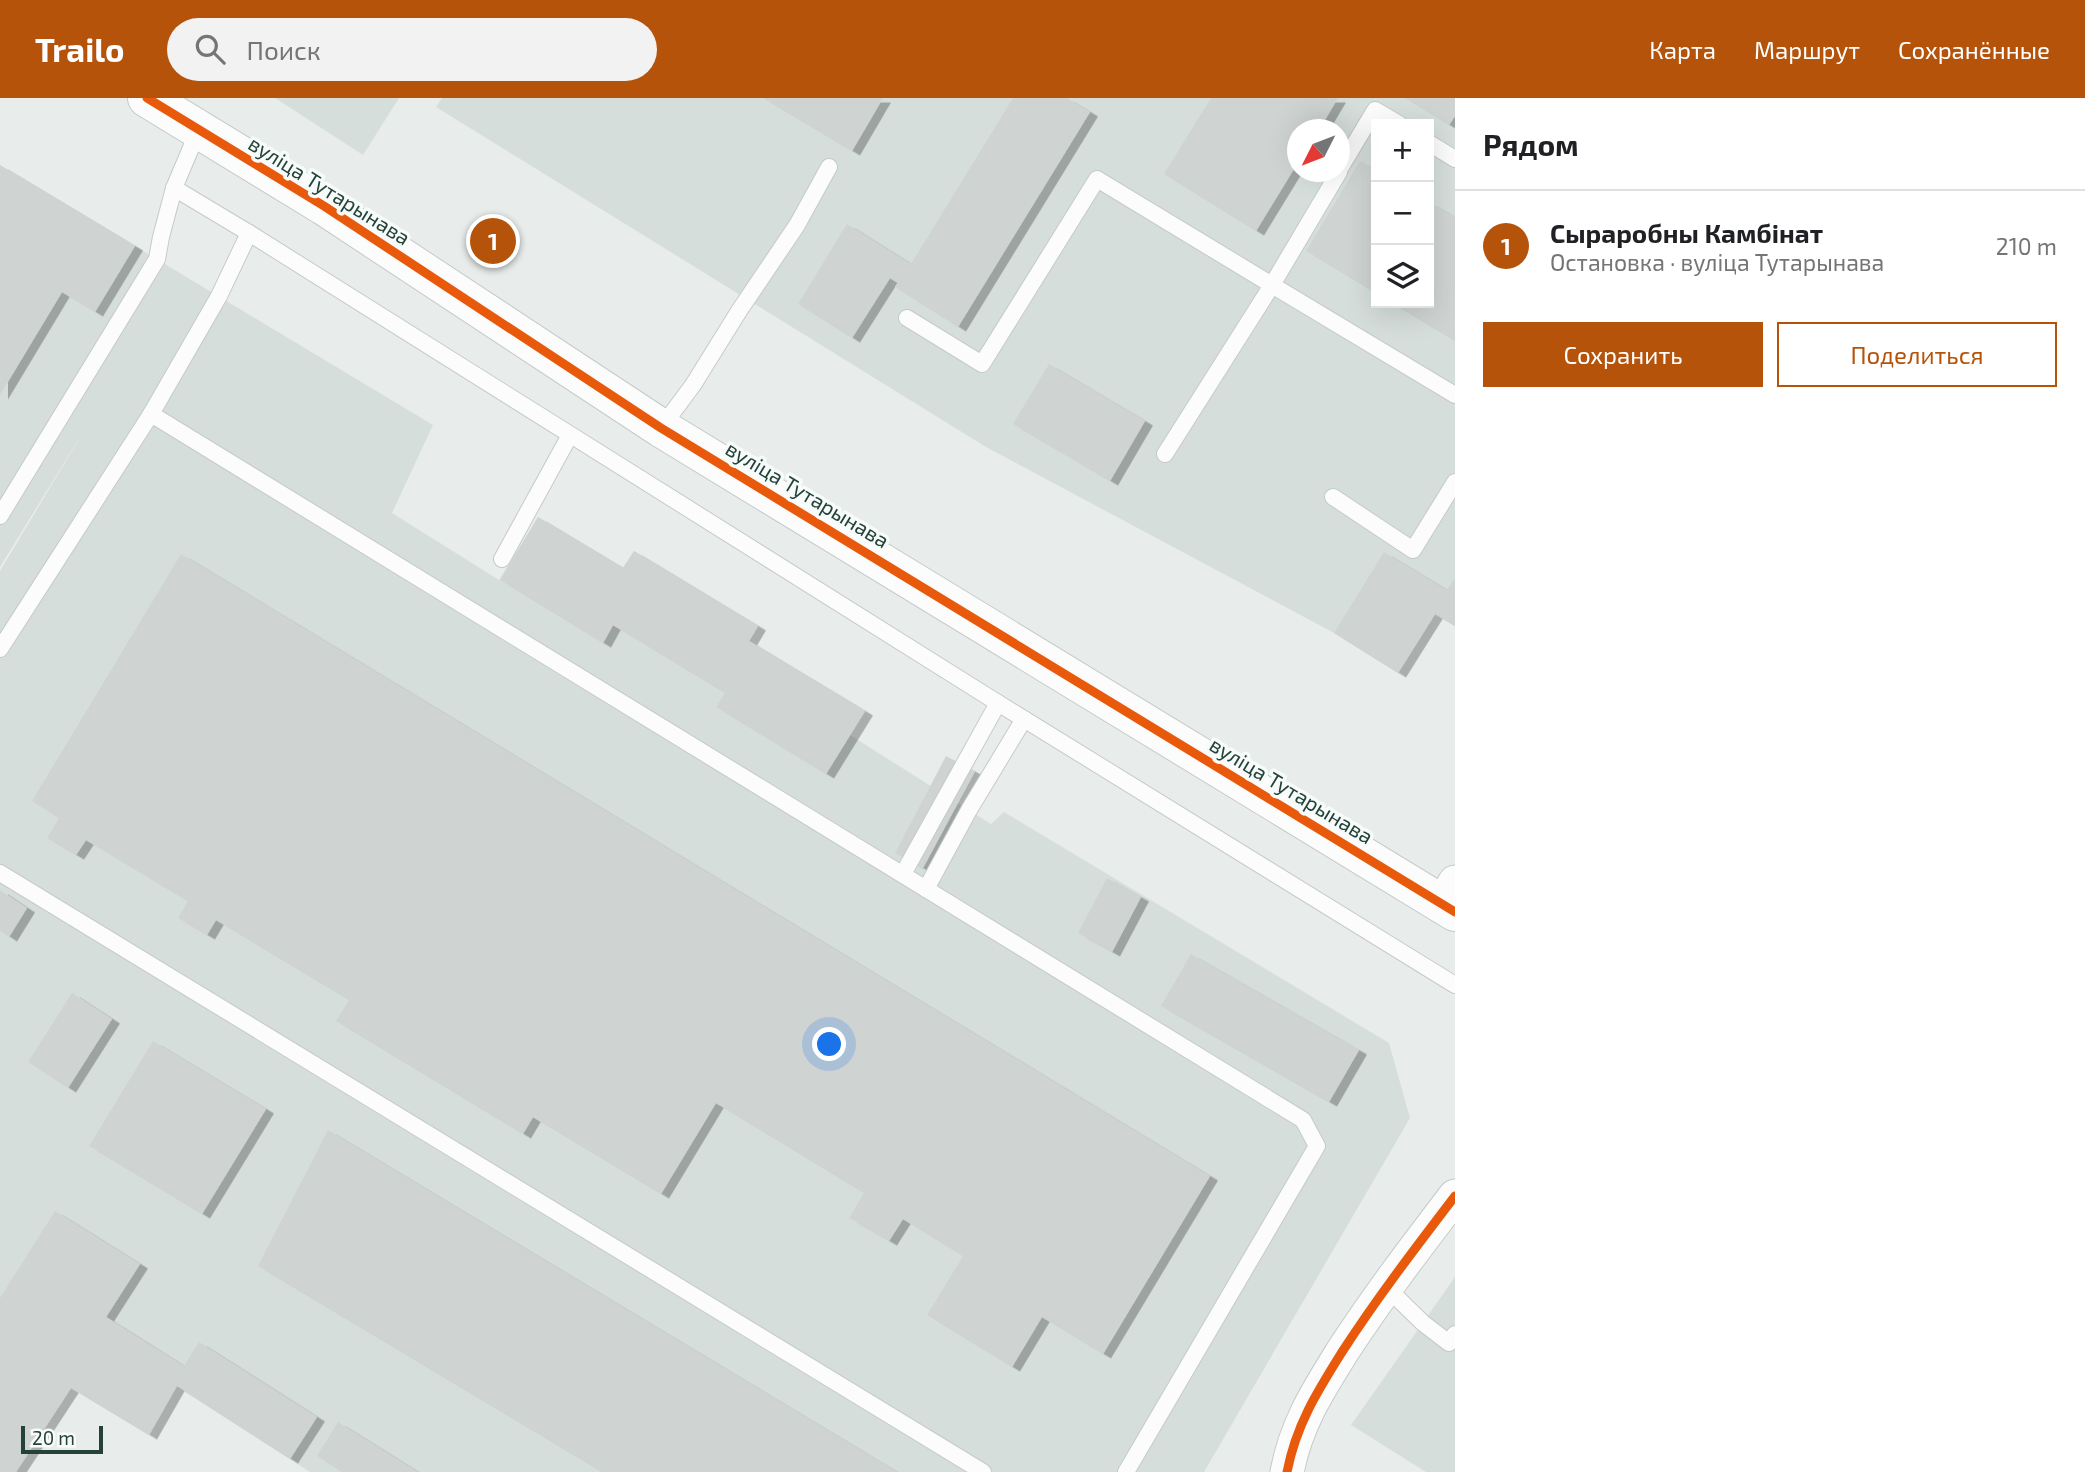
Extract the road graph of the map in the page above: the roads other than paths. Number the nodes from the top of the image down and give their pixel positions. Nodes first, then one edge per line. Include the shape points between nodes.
1 (147, 98) edge
2 (1390, 119) edge
3 (199, 130) junction
4 (1434, 146) edge
5 (1350, 152) edge
6 (1455, 159) edge
7 (829, 167) dead end
8 (1333, 182) edge
9 (174, 188) junction
10 (249, 233) junction
11 (1272, 285) junction
12 (907, 318) dead end
13 (1455, 395) edge
14 (151, 414) junction
15 (661, 428) junction
16 (570, 435) junction
17 (1165, 454) dead end
18 (1455, 482) edge
19 (1333, 497) dead end
20 (0, 516) edge
21 (502, 559) dead end
22 (0, 649) edge
23 (998, 703) junction
24 (1024, 719) junction
25 (0, 873) edge
26 (903, 874) junction
27 (926, 889) junction
28 (1451, 900) edge
29 (1455, 985) edge
30 (1455, 1196) edge
31 (1386, 1287) junction
32 (1455, 1334) edge
33 (983, 1472) edge
34 (1126, 1472) edge
35 (1287, 1472) edge

1 - 3 street, вуліца Тутарынава
2 - 5 lane via 1375,110
3 - 9 lane
3 - 15 street, вуліца Тутарынава via 324,206
4 - 6 lane
7 - 15 lane via 797,225
8 - 11 lane
9 - 10 lane
9 - 20 lane via 157,259
10 - 14 lane via 219,296
10 - 16 lane
11 - 12 lane via 1097,179 982,364
11 - 13 lane
11 - 17 lane
14 - 22 lane
14 - 26 lane
15 - 28 street, вуліца Тутарынава
16 - 21 lane
16 - 23 lane
18 - 19 lane via 1413,550
23 - 24 lane
23 - 26 lane
24 - 27 lane
24 - 29 lane
25 - 33 lane
26 - 27 lane
27 - 34 lane via 1303,1120 1317,1146
30 - 31 street
31 - 32 lane via 1449,1343
31 - 35 street via 1303,1417

